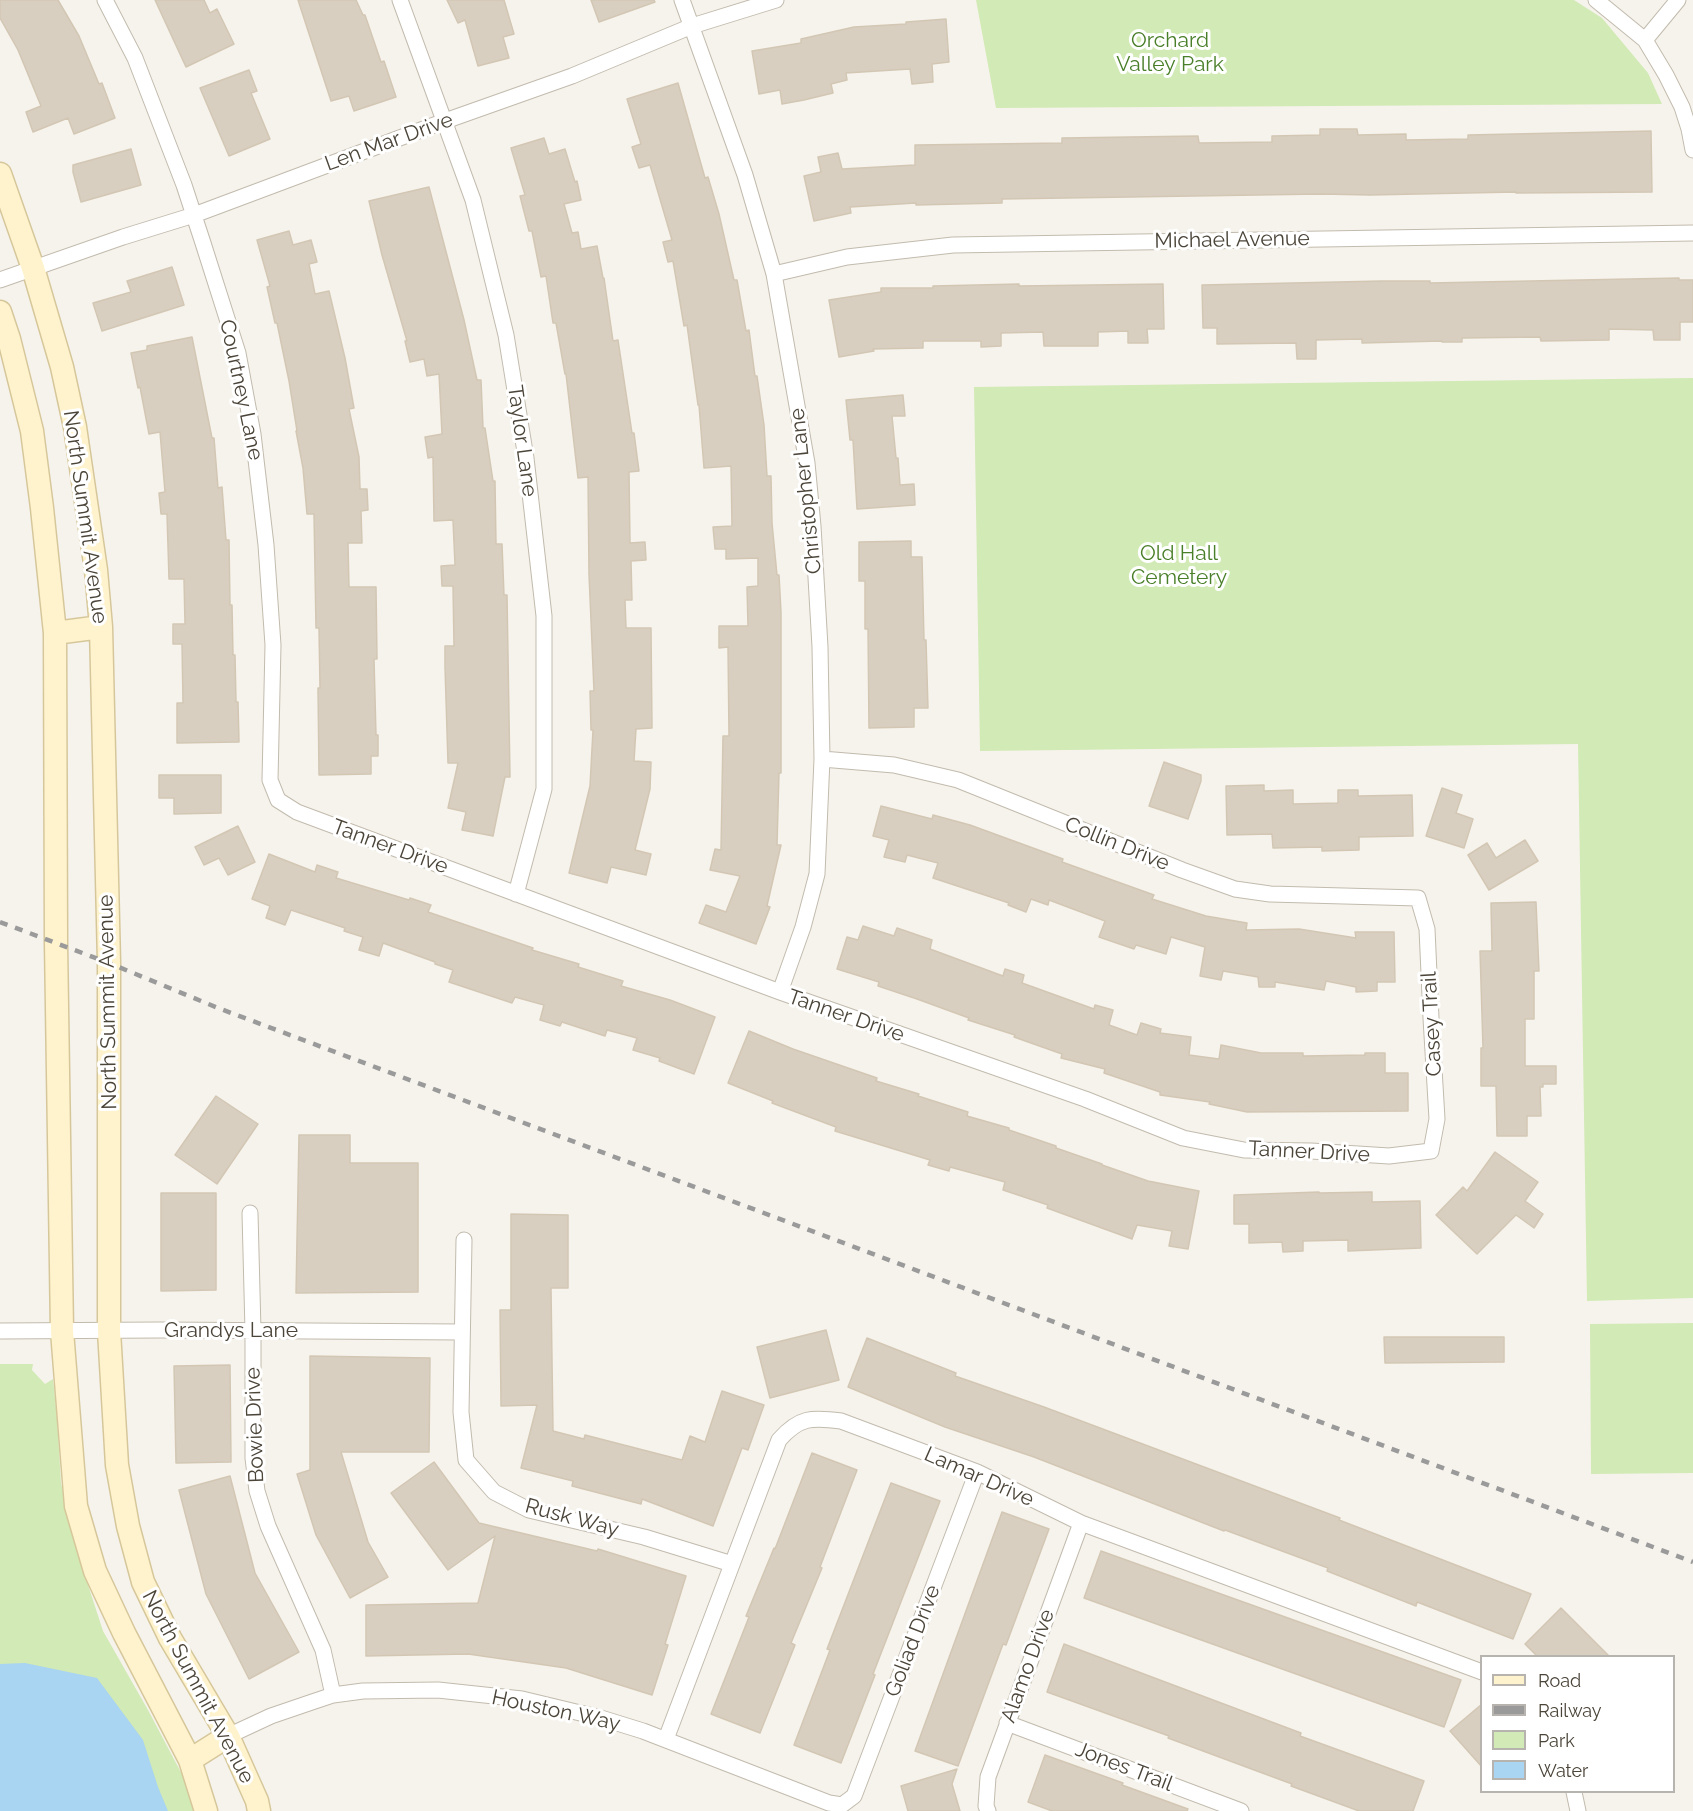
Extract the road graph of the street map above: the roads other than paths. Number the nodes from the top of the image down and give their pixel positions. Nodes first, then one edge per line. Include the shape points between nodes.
1 (105, 0) edge
2 (400, 0) edge
3 (682, 0) edge
4 (776, 0) edge
5 (1596, 0) edge
6 (1678, 0) edge
7 (692, 26) junction
8 (1645, 40) junction
9 (445, 121) junction
10 (1693, 150) edge
11 (0, 174) edge
12 (194, 215) junction
13 (1693, 233) edge
14 (33, 268) junction
15 (774, 274) junction
16 (0, 280) edge
17 (0, 312) edge
18 (101, 627) junction
19 (55, 633) junction
20 (822, 759) junction
21 (278, 800) joint
22 (516, 894) junction
23 (1418, 898) joint
24 (780, 992) junction
25 (1431, 1151) joint
26 (250, 1213) dead end
27 (464, 1240) dead end
28 (62, 1331) junction
29 (109, 1331) junction
30 (253, 1331) junction
31 (0, 1332) edge
32 (462, 1332) junction
33 (977, 1472) junction
34 (1081, 1523) junction
35 (732, 1564) junction
36 (1480, 1671) edge
37 (333, 1695) junction
38 (1007, 1723) junction
39 (228, 1736) junction
40 (666, 1739) junction
41 (190, 1760) junction
42 (1574, 1793) edge
43 (842, 1805) joint
44 (206, 1811) edge
45 (259, 1811) edge
46 (988, 1811) edge
47 (1241, 1811) edge
48 (1578, 1811) edge

1 - 12 street, Courtney Lane via 135,58
2 - 9 street, Taylor Lane
3 - 7 street, Christopher Lane
4 - 7 street, Len Mar Drive
5 - 8 street
6 - 8 street
7 - 9 street, Len Mar Drive via 572,76
7 - 15 street, Christopher Lane via 745,175
8 - 10 street via 1682,107
9 - 12 street, Len Mar Drive
9 - 22 street, Taylor Lane via 473,200 506,335 526,458 544,616 544,789
11 - 14 main road, North Summit Avenue
12 - 14 street, Len Mar Drive
12 - 21 street, Courtney Lane via 238,353 253,434 273,645 270,780
13 - 15 street, Michael Avenue via 953,245 848,257
14 - 16 street, Len Mar Drive
14 - 18 main road, North Summit Avenue via 63,367 75,427
15 - 20 street, Christopher Lane via 807,463 820,647
17 - 19 main road, North Summit Avenue via 32,431
18 - 19 main road
18 - 29 main road, North Summit Avenue via 110,963
19 - 28 main road, North Summit Avenue
20 - 23 street, Collin Drive via 894,765 958,780 1235,889 1270,894
20 - 24 street, Christopher Lane via 817,874 804,927
21 - 22 street, Tanner Drive via 297,812
22 - 24 street, Tanner Drive
23 - 25 street, Casey Trail via 1427,929 1437,1119
24 - 25 street, Tanner Drive via 1085,1099 1183,1138 1244,1150 1389,1156
26 - 30 street, Bowie Drive
27 - 32 street, Rusk Way
28 - 29 street, Grandys Lane
28 - 31 street, Grandys Lane
28 - 41 main road, North Summit Avenue via 76,1506 95,1571
29 - 30 street, Grandys Lane
29 - 39 main road, North Summit Avenue via 117,1465 143,1582 170,1638
30 - 32 street, Grandys Lane
30 - 37 street, Bowie Drive via 253,1458 257,1491 268,1526 323,1650
32 - 35 street, Rusk Way via 461,1412 466,1460 494,1492 529,1510 644,1537
33 - 34 street, Lamar Drive
33 - 35 street, Lamar Drive via 841,1421 803,1421 789,1428 779,1440
33 - 43 street, Goliad Drive via 854,1796
34 - 36 street, Lamar Drive
34 - 38 street, Alamo Drive
35 - 40 street, Lamar Drive
37 - 39 street, Houston Way
37 - 40 street, Houston Way via 438,1690 522,1699
38 - 46 street, Alamo Drive via 988,1777
38 - 47 street, Jones Trail
39 - 41 main road
39 - 45 main road, North Summit Avenue
40 - 43 street, Houston Way
41 - 44 main road, North Summit Avenue
42 - 48 street

